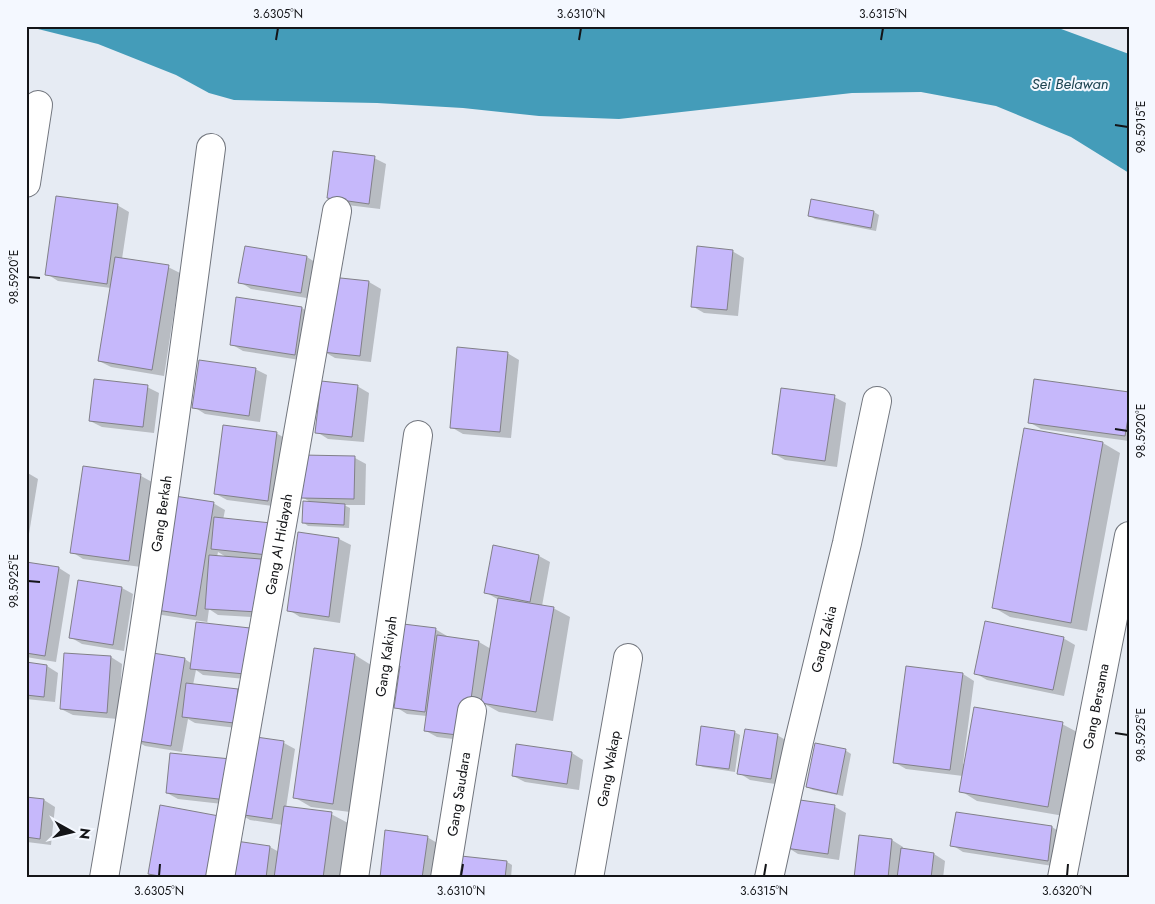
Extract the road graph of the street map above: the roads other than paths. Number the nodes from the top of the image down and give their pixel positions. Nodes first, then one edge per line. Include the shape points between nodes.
1 (38, 105) dead end
2 (211, 148) dead end
3 (26, 183) edge
4 (338, 211) dead end
5 (877, 401) dead end
6 (418, 436) dead end
7 (1129, 536) edge
8 (628, 658) dead end
9 (472, 711) dead end
10 (104, 878) edge
11 (220, 878) edge
12 (354, 878) edge
13 (445, 878) edge
14 (589, 878) edge
15 (769, 878) edge
16 (1062, 878) edge

1 - 3 street
2 - 10 street, Gang Berkah via 170,457
4 - 11 street, Gang Al Hidayah
5 - 15 street, Gang Zakia
6 - 12 street, Gang Kakiyah
7 - 16 street, Gang Bersama
8 - 14 street, Gang Wakap
9 - 13 street, Gang Saudara

